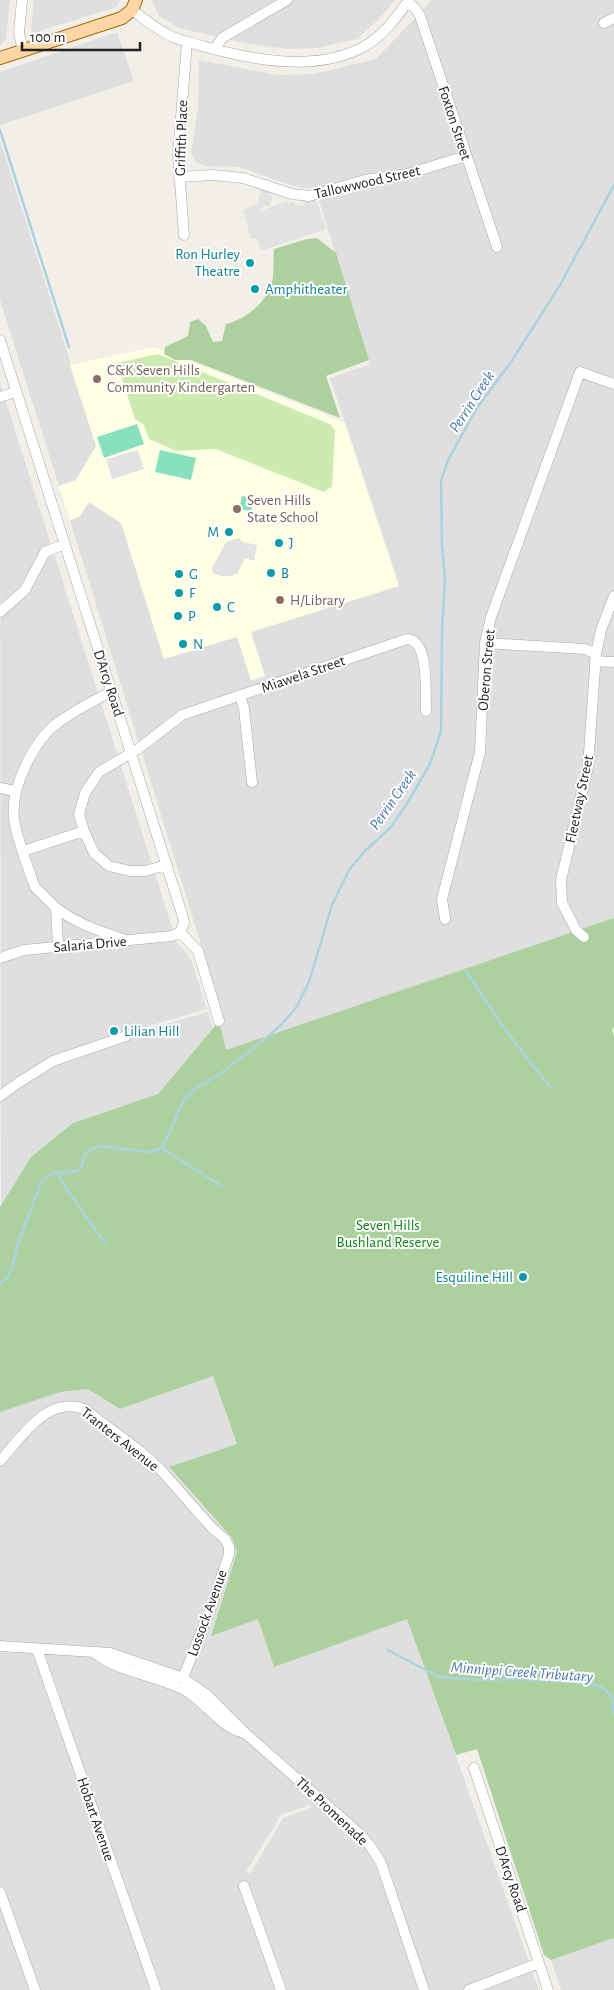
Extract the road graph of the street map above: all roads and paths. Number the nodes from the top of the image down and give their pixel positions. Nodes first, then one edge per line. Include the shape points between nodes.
1 (22, 0) edge
2 (287, 0) edge
3 (409, 1) edge
4 (134, 5) edge
5 (187, 42) junction
6 (215, 49) junction
7 (23, 51) junction
8 (0, 58) edge
9 (466, 156) junction
10 (179, 177) junction
11 (184, 235) dead end
12 (497, 247) dead end
13 (0, 340) edge
14 (614, 384) edge
15 (16, 392) junction
16 (0, 398) edge
17 (65, 544) junction
18 (614, 596) edge
19 (0, 612) edge
20 (485, 643) junction
21 (595, 658) junction
22 (614, 662) edge
23 (112, 691) junction
24 (240, 695) junction
25 (426, 711) dead end
26 (132, 754) junction
27 (252, 782) dead end
28 (0, 788) edge
29 (15, 791) junction
30 (84, 831) junction
31 (23, 851) junction
32 (167, 865) junction
33 (56, 908) junction
34 (444, 919) dead end
35 (180, 932) junction
36 (584, 937) dead end
37 (128, 941) junction
38 (58, 946) junction
39 (0, 958) edge
40 (219, 1021) dead end
41 (126, 1036) dead end
42 (0, 1096) edge
43 (0, 1461) edge
44 (229, 1546) joint
45 (0, 1646) edge
46 (36, 1649) junction
47 (95, 1653) junction
48 (183, 1678) junction
49 (245, 1733) junction
50 (474, 1768) dead end
51 (244, 1886) dead end
52 (0, 1892) edge
53 (539, 1963) junction
54 (35, 1990) edge
55 (156, 1990) edge
56 (281, 1990) edge
57 (424, 1990) edge
58 (469, 1990) edge
59 (548, 1990) edge

1 - 7 street via 19,33
2 - 6 street via 222,38
3 - 6 street via 392,25 376,39 356,51 333,58 293,62
3 - 9 street, Foxton Street via 420,16
4 - 5 street via 163,32
4 - 7 main road via 117,20
5 - 6 street
5 - 10 street, Griffith Place
7 - 8 main road
9 - 10 street, Tallowwood Street via 407,174 365,180 309,196 292,194 243,178 213,175
9 - 12 street, Foxton Street
10 - 11 street, Griffith Place
13 - 15 street, D'Arcy Road
14 - 20 street, Oberon Street via 580,372 491,617
15 - 16 street
15 - 17 street, D'Arcy Road
17 - 19 street via 45,552 25,590
17 - 23 street, D'Arcy Road
18 - 21 street, Fleetway Street
20 - 21 street via 585,650
20 - 34 street, Oberon Street via 480,752 442,900
21 - 22 street
21 - 36 street, Fleetway Street via 588,767 560,893 576,930
23 - 26 street, D'Arcy Road
23 - 29 street via 49,730 26,763
24 - 25 street, Miawela Street via 412,639 421,647 424,656
24 - 26 street, Miawela Street via 182,715
24 - 27 street
26 - 30 street, Miawela Street via 99,772 85,793 79,814
26 - 32 street, D'Arcy Road
28 - 29 street
29 - 31 street via 14,821
30 - 31 street
30 - 32 street, Miawela Street via 94,853 110,866 146,871
31 - 33 street via 35,887
32 - 35 street, D'Arcy Road via 184,923
33 - 37 street via 71,920
33 - 38 street
35 - 37 street, Salaria Drive via 172,936
35 - 40 street via 198,951
37 - 38 street, Salaria Drive
38 - 39 street, Salaria Drive via 24,950
41 - 42 street via 53,1061
43 - 44 street, Tranters Avenue via 38,1418 65,1406 84,1408 160,1469
44 - 48 street, Lossock Avenue via 212,1605
45 - 46 street, The Promenade
46 - 47 street, The Promenade
46 - 55 street, Hobart Avenue
47 - 48 street, The Promenade via 124,1657
47 - 49 street, The Promenade via 106,1661 190,1693 232,1730
48 - 49 street, The Promenade via 206,1694
49 - 57 street, The Promenade via 371,1847 381,1863
50 - 53 street, D'Arcy Road
51 - 56 street
52 - 54 street
53 - 58 street
53 - 59 street, D'Arcy Road

